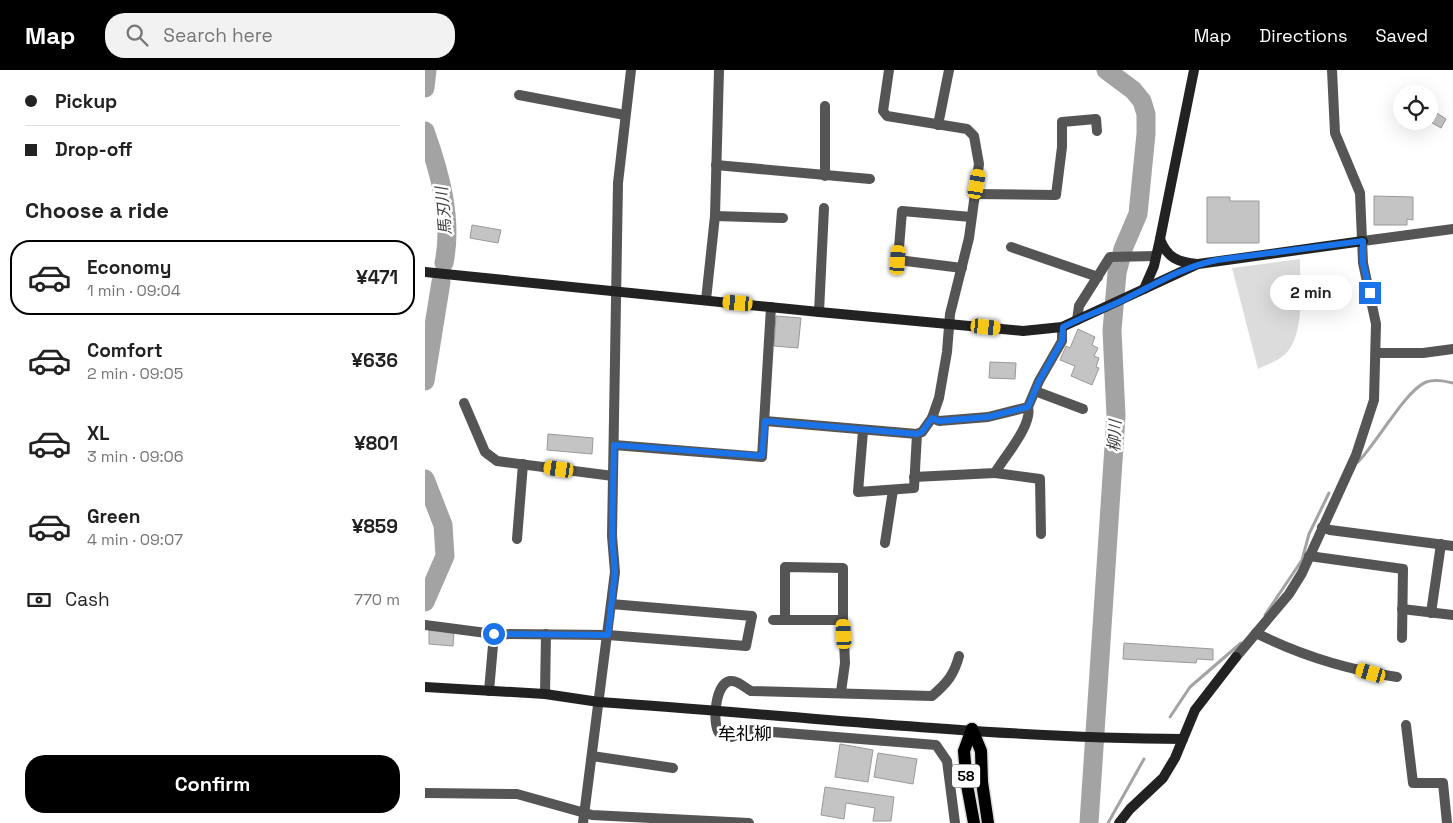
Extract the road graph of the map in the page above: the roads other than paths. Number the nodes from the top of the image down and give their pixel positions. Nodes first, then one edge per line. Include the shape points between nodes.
1 (631, 70) edge
2 (719, 70) edge
3 (889, 70) edge
4 (949, 70) edge
5 (1194, 70) edge
6 (1332, 70) edge
7 (519, 95) dead end
8 (825, 106) dead end
9 (625, 115) junction
10 (938, 125) junction
11 (1097, 131) dead end
12 (716, 165) junction
13 (825, 176) junction
14 (870, 179) dead end
15 (975, 194) junction
16 (824, 208) dead end
17 (715, 216) junction
18 (971, 217) junction
19 (783, 218) dead end
20 (1453, 230) edge
21 (1160, 239) junction
22 (1363, 241) junction
23 (1011, 247) dead end
24 (1156, 256) junction
25 (1198, 264) junction
26 (962, 268) junction
27 (425, 272) edge
28 (1097, 278) junction
29 (1144, 289) junction
30 (615, 292) junction
31 (706, 300) junction
32 (771, 307) junction
33 (819, 312) junction
34 (1077, 320) junction
35 (949, 324) junction
36 (1063, 327) junction
37 (1453, 349) edge
38 (1376, 354) junction
39 (1035, 390) junction
40 (464, 403) dead end
41 (1028, 407) junction
42 (1083, 409) dead end
43 (932, 418) junction
44 (765, 421) junction
45 (863, 431) junction
46 (917, 434) junction
47 (614, 445) junction
48 (523, 464) junction
49 (995, 473) junction
50 (613, 476) junction
51 (914, 477) junction
52 (893, 490) junction
53 (1321, 527) junction
54 (1041, 534) dead end
55 (517, 539) dead end
56 (885, 543) dead end
57 (1441, 544) junction
58 (1453, 546) edge
59 (1309, 556) junction
60 (611, 604) junction
61 (1403, 609) junction
62 (1431, 613) junction
63 (1453, 615) edge
64 (773, 620) dead end
65 (785, 620) junction
66 (843, 620) junction
67 (425, 625) edge
68 (1256, 633) junction
69 (494, 634) junction
70 (545, 634) junction
71 (608, 635) junction
72 (1402, 638) dead end
73 (959, 656) dead end
74 (1397, 677) dead end
75 (425, 687) edge
76 (489, 691) junction
77 (841, 692) junction
78 (545, 694) junction
79 (599, 702) junction
80 (717, 710) junction
81 (1406, 726) dead end
82 (972, 729) junction
83 (1183, 739) junction
84 (592, 756) junction
85 (673, 768) dead end
86 (425, 793) edge
87 (583, 818) edge
88 (729, 822) edge
89 (749, 823) edge
90 (955, 823) edge
91 (974, 823) edge
92 (988, 823) edge
93 (1119, 823) edge
94 (1447, 823) edge

1 - 9 street
2 - 12 street
3 - 10 street via 883,111 887,116
4 - 10 street
5 - 21 street
6 - 22 street via 1335,133 1360,193
7 - 9 street
8 - 13 street
9 - 30 street via 618,183
10 - 15 street via 967,129 974,136 979,164
11 - 15 street via 1096,119 1062,122 1057,195
12 - 13 street
12 - 17 street
13 - 14 street
15 - 18 street
16 - 33 street
17 - 19 street
17 - 31 street
18 - 26 street
18 - 26 street via 902,212 898,260
20 - 22 street
21 - 24 street
21 - 25 street via 1163,249 1173,259
22 - 25 street
22 - 38 street via 1363,263 1376,324
23 - 28 street
24 - 28 street via 1110,258
24 - 29 street
25 - 29 street
26 - 35 street
27 - 30 street
28 - 34 street via 1079,306
29 - 34 street
30 - 31 street
30 - 47 street
31 - 32 street
32 - 33 street
32 - 44 street
33 - 35 street
34 - 36 street
35 - 36 street via 1023,331
35 - 43 street via 939,398
36 - 39 street via 1062,341
37 - 38 street
38 - 53 street via 1374,400 1369,421
39 - 41 street
39 - 42 street
40 - 48 street via 485,452 497,460
41 - 43 street via 988,417 939,421
41 - 49 street via 1030,414 1026,425
43 - 46 street
44 - 45 street
44 - 47 street via 762,456
45 - 46 street
45 - 52 street via 858,492
46 - 51 street
47 - 50 street
48 - 50 street
48 - 55 street
49 - 51 street
49 - 54 street via 1040,479
50 - 60 street via 615,572
51 - 52 street via 914,488
52 - 56 street
53 - 57 street
53 - 59 street
57 - 58 street
57 - 62 street
59 - 61 street via 1403,569
59 - 68 street via 1289,594
60 - 71 street
60 - 71 street via 752,616 746,646
61 - 62 street
61 - 72 street
62 - 63 street
64 - 65 street
65 - 66 street
65 - 66 street via 785,567 843,568
66 - 77 street via 845,663
67 - 69 street
68 - 74 street via 1288,649 1371,673
68 - 83 street via 1195,710
69 - 70 street
69 - 76 street
70 - 71 street
70 - 78 street
71 - 79 street
73 - 77 street via 948,682 932,696
75 - 76 street
76 - 78 street
77 - 80 street via 751,691 730,681 719,692
78 - 79 street
79 - 80 street
79 - 84 street
80 - 82 street
80 - 90 street via 716,729 723,736 748,730 936,745 947,761
81 - 94 street via 1413,783 1443,783
82 - 83 street via 1108,738
82 - 91 main road, 58 via 965,751
82 - 92 main road, 58 via 981,751
83 - 93 street via 1163,778
84 - 85 street
84 - 87 street
86 - 87 street via 517,794
87 - 88 street via 592,815
88 - 89 street

